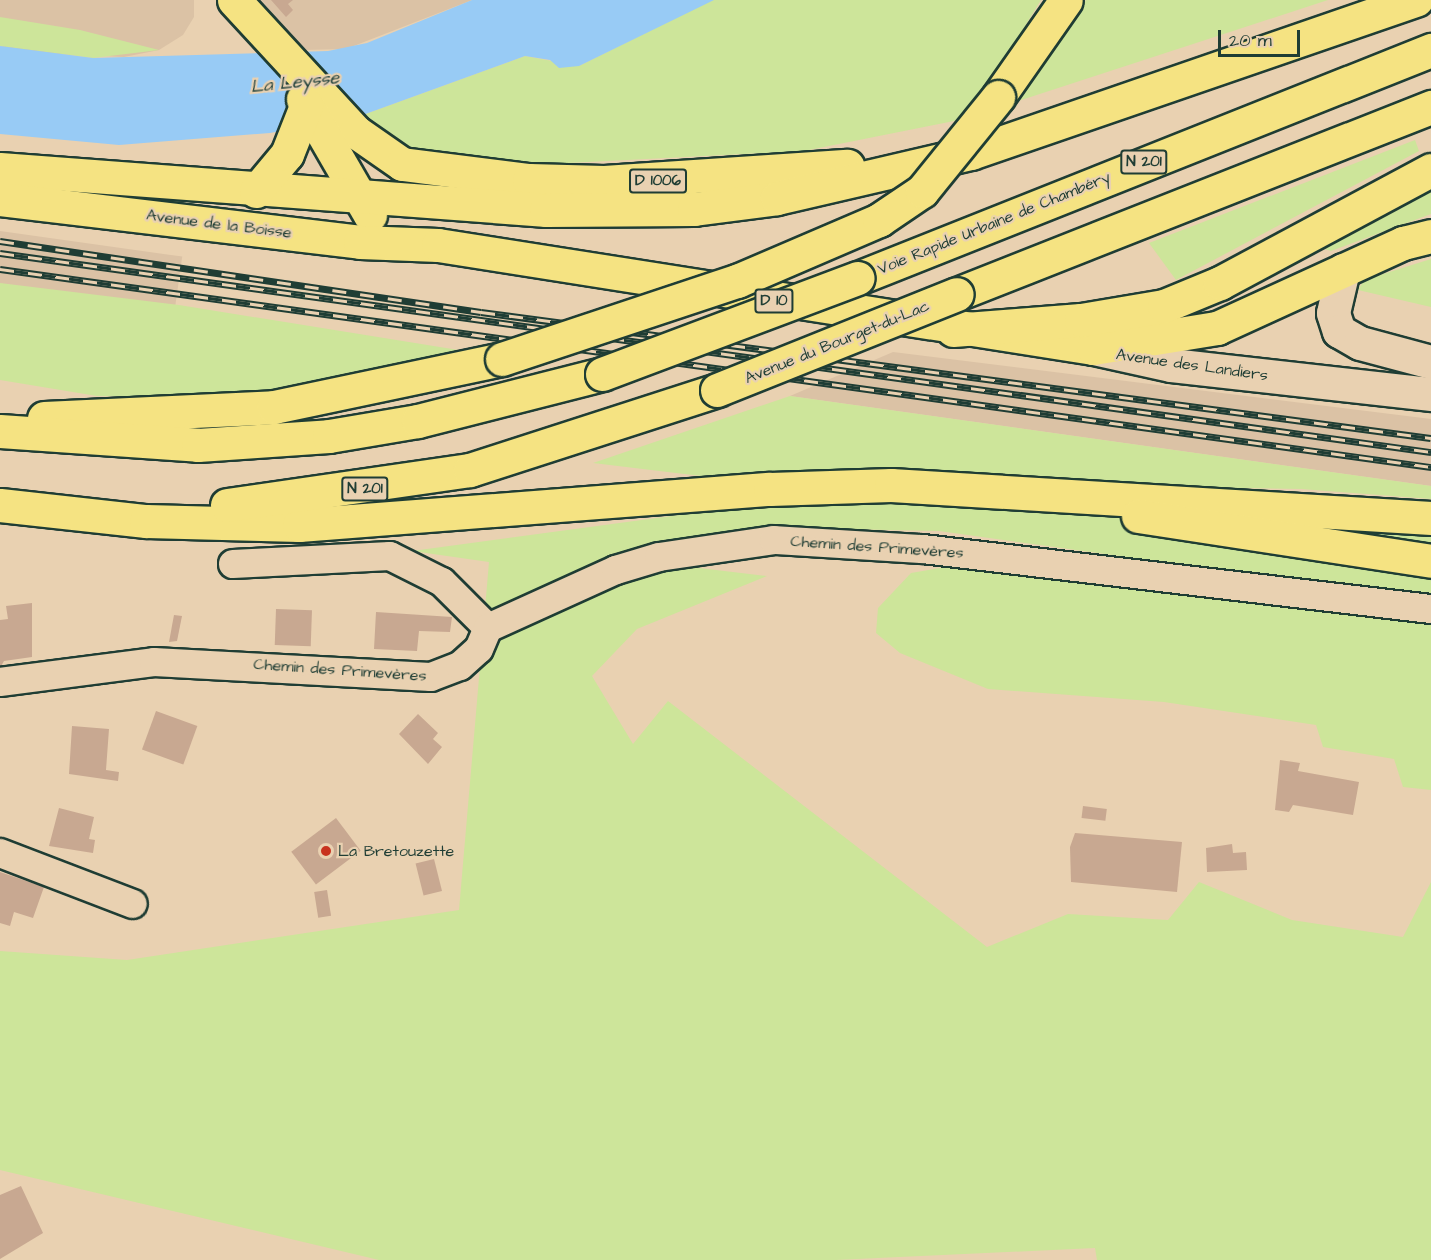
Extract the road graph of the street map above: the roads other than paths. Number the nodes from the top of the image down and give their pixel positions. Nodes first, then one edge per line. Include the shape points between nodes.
1 (1066, 0) edge
2 (1416, 0) edge
3 (244, 12) edge
4 (1431, 50) edge
5 (295, 71) junction
6 (306, 106) junction
7 (1431, 107) edge
8 (343, 136) junction
9 (971, 153) junction
10 (0, 169) edge
11 (1431, 170) edge
12 (256, 191) junction
13 (0, 199) edge
14 (360, 199) junction
15 (1431, 236) edge
16 (438, 245) junction
17 (1343, 270) junction
18 (953, 330) junction
19 (1093, 348) junction
20 (1431, 362) edge
21 (1431, 394) edge
22 (0, 418) edge
23 (0, 431) edge
24 (998, 488) junction
25 (0, 504) edge
26 (1431, 518) edge
27 (1431, 561) edge
28 (233, 564) dead end
29 (1431, 609) edge
30 (488, 628) junction
31 (0, 682) edge
32 (0, 853) edge
33 (133, 904) dead end

1 - 22 main road, bridge via 998,97 922,191 879,220 726,285 502,359 274,407
2 - 9 main road
3 - 5 main road, D 1006
4 - 23 main road, Voie Rapide Urbaine de Chambéry / N 201, bridge via 858,278 602,374 418,421 329,436 176,445
5 - 6 main road
5 - 8 main road, D 1006
6 - 8 main road
6 - 12 main road via 287,154
7 - 25 main road, Avenue du Bourget-du-Lac / N 201, bridge via 717,390 539,450 376,487 168,508
8 - 9 main road, D 1006 via 402,164 529,180 672,180
8 - 14 main road
9 - 14 main road, Avenue de la Boisse via 777,198 694,208 546,210
10 - 12 main road, Avenue de la Boisse
11 - 18 main road via 1220,283 1164,306 1081,320
12 - 14 main road, Avenue de la Boisse
13 - 16 main road, Avenue de la Boisse via 360,242
14 - 16 main road via 381,226
15 - 17 main road
16 - 18 main road, D 10
17 - 19 main road via 1217,328
17 - 20 main road via 1333,313 1339,331 1360,343
18 - 19 main road, Avenue des Landiers / D 10
19 - 21 main road, Avenue des Landiers / D 10 via 1171,365
24 - 25 main road via 770,489 299,525 146,521
24 - 26 main road
24 - 27 main road via 1167,521
28 - 30 street via 390,556 442,582
29 - 30 street, Chemin des Primevères via 923,549 774,540 648,560
30 - 31 street, Chemin des Primevères via 478,649 460,666 431,677 154,662
32 - 33 street

